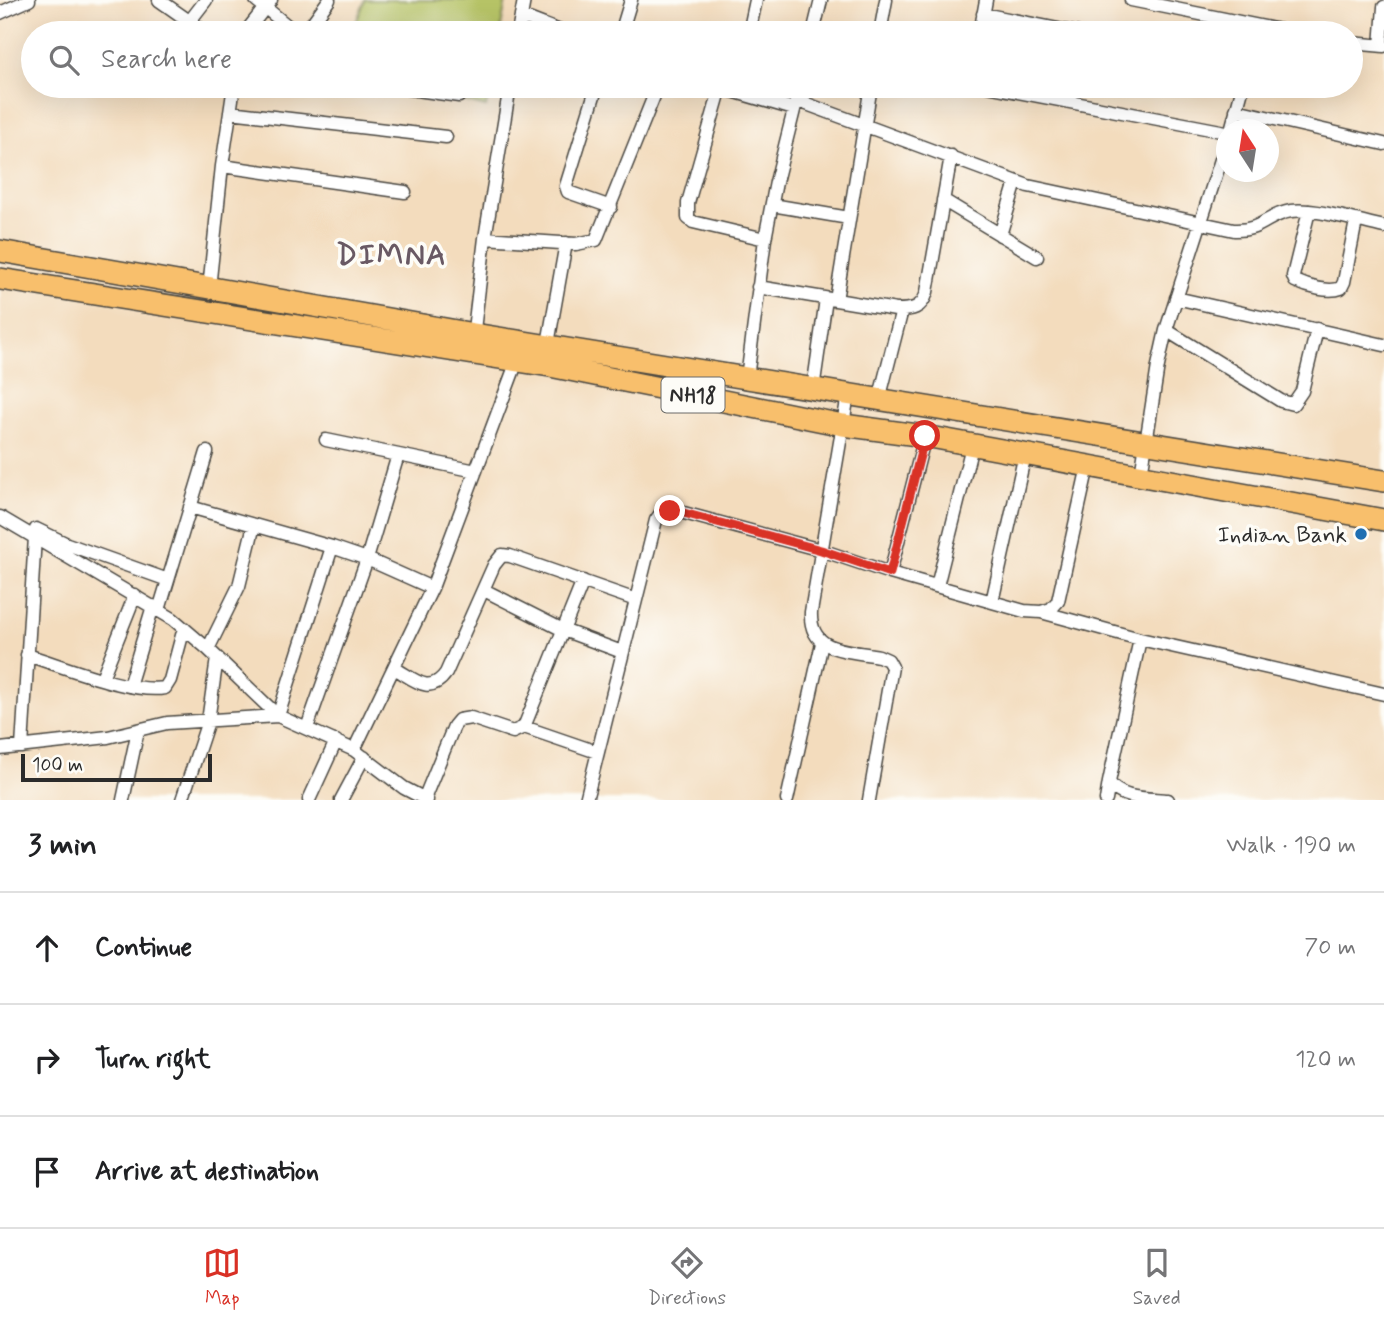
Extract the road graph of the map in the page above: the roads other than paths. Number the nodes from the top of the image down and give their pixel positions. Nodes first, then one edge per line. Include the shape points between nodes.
1 (29, 0) edge
2 (206, 0) edge
3 (329, 0) edge
4 (524, 0) edge
5 (631, 0) edge
6 (756, 0) edge
7 (821, 0) edge
8 (886, 0) edge
9 (986, 0) edge
10 (1131, 0) edge
11 (165, 2) edge
12 (264, 2) edge
13 (1384, 7) edge
14 (0, 13) edge
15 (984, 14) junction
16 (521, 16) junction
17 (188, 21) edge
18 (190, 21) edge
19 (253, 21) edge
20 (284, 21) edge
21 (314, 21) edge
22 (520, 21) edge
23 (534, 21) edge
24 (625, 21) edge
25 (752, 21) edge
26 (816, 21) edge
27 (882, 21) edge
28 (983, 21) edge
29 (1019, 21) edge
30 (1220, 21) edge
31 (1363, 44) edge
32 (1382, 46) edge
33 (232, 98) edge
34 (508, 98) edge
35 (593, 98) edge
36 (652, 98) edge
37 (715, 98) edge
38 (770, 98) edge
39 (797, 98) edge
40 (869, 98) edge
41 (1052, 98) edge
42 (1240, 98) edge
43 (795, 105) junction
44 (1236, 110) junction
45 (230, 112) junction
46 (1233, 119) edge
47 (864, 124) junction
48 (1216, 129) edge
49 (446, 137) dead end
50 (1384, 145) edge
51 (951, 156) junction
52 (222, 166) junction
53 (1216, 177) edge
54 (1016, 182) junction
55 (405, 192) dead end
56 (943, 200) junction
57 (772, 205) junction
58 (611, 207) junction
59 (1309, 211) junction
60 (849, 218) junction
61 (1356, 221) junction
62 (1201, 222) junction
63 (1384, 227) edge
64 (1000, 235) junction
65 (485, 238) junction
66 (765, 239) junction
67 (566, 243) junction
68 (0, 251) edge
69 (1037, 257) dead end
70 (0, 279) edge
71 (209, 288) junction
72 (758, 288) junction
73 (1176, 298) junction
74 (831, 300) junction
75 (902, 310) junction
76 (1166, 330) junction
77 (1317, 330) junction
78 (472, 343) junction
79 (548, 344) junction
80 (1384, 345) edge
81 (517, 361) junction
82 (747, 378) junction
83 (813, 389) junction
84 (848, 395) junction
85 (878, 400) junction
86 (843, 425) junction
87 (925, 436) junction
88 (326, 440) dead end
89 (1147, 443) junction
90 (972, 446) junction
91 (207, 452) dead end
92 (1025, 454) junction
93 (398, 455) junction
94 (1088, 466) junction
95 (476, 471) junction
96 (1141, 475) junction
97 (1384, 481) edge
98 (0, 507) edge
99 (190, 507) junction
100 (0, 517) edge
101 (1384, 520) edge
102 (254, 525) junction
103 (35, 537) junction
104 (332, 547) junction
105 (821, 550) junction
106 (367, 559) junction
107 (890, 573) junction
108 (168, 580) junction
109 (583, 581) junction
110 (937, 586) junction
111 (432, 589) junction
112 (484, 590) junction
113 (135, 595) junction
114 (636, 600) junction
115 (992, 602) junction
116 (156, 608) junction
117 (1041, 612) junction
118 (184, 628) junction
119 (563, 630) junction
120 (1140, 639) junction
121 (822, 643) junction
122 (622, 652) junction
123 (213, 654) junction
124 (27, 655) junction
125 (394, 667) junction
126 (102, 678) junction
127 (129, 686) junction
128 (1384, 694) edge
129 (278, 716) junction
130 (208, 720) junction
131 (524, 727) junction
132 (307, 729) junction
133 (138, 730) junction
134 (336, 741) junction
135 (22, 747) junction
136 (0, 749) edge
137 (597, 752) junction
138 (359, 753) junction
139 (1109, 782) junction
140 (426, 799) edge
141 (123, 800) edge
142 (182, 800) edge
143 (309, 800) edge
144 (341, 800) edge
145 (586, 800) edge
146 (787, 800) edge
147 (869, 800) edge
148 (1106, 800) edge
149 (1168, 800) edge

1 - 14 street
2 - 18 street
3 - 21 street
4 - 16 street
5 - 24 street
6 - 25 street
7 - 26 street
8 - 27 street
9 - 15 street
10 - 30 street
11 - 17 street
12 - 19 street
12 - 20 street
13 - 32 street
15 - 28 street
15 - 29 street
16 - 22 street
16 - 23 street
31 - 32 street
33 - 45 street
34 - 65 street
35 - 58 street via 566,186 568,192
36 - 58 street
37 - 66 street via 688,218
38 - 43 street
39 - 43 street
40 - 47 street
41 - 48 street
42 - 44 street
43 - 47 street
43 - 57 street
44 - 46 street
44 - 50 street
45 - 49 street
45 - 52 street
47 - 51 street
47 - 60 street
51 - 54 street
51 - 56 street
52 - 55 street
52 - 71 street
53 - 62 street
54 - 62 street
54 - 64 street
56 - 64 street
56 - 75 street via 925,300 919,307
57 - 60 street
57 - 66 street
58 - 67 street via 596,240
59 - 61 street
59 - 61 street via 1293,276 1301,284 1341,288
59 - 62 street via 1283,213 1245,230
60 - 74 street
61 - 63 street
62 - 73 street
64 - 69 street
65 - 67 street
65 - 78 street
66 - 72 street
67 - 79 street
68 - 71 highway, NH18
70 - 78 highway, NH18
71 - 78 highway, NH18
72 - 74 street
72 - 82 street
73 - 76 street
73 - 77 street
74 - 75 street
74 - 83 street
75 - 85 street
76 - 77 street via 1293,404 1302,391
76 - 89 street
77 - 80 street
78 - 79 highway, NH18
78 - 81 highway, NH18
79 - 82 highway, NH18
81 - 86 highway, NH18
81 - 95 street
82 - 83 highway, NH18
83 - 84 highway, NH18
84 - 85 highway, NH18
84 - 86 street
85 - 89 highway, NH18
86 - 87 highway, NH18
86 - 105 street
87 - 90 highway, NH18
87 - 107 street
88 - 93 street
89 - 96 street
89 - 97 highway, NH18
90 - 92 highway, NH18
90 - 110 street
91 - 99 street
92 - 94 highway, NH18
92 - 115 street
93 - 95 street
93 - 106 street
94 - 96 highway, NH18
94 - 117 street via 1058,601
95 - 111 street
96 - 101 highway, NH18
98 - 108 street via 67,544
99 - 102 street
99 - 108 street
100 - 103 street
102 - 104 street
102 - 123 street via 239,586
103 - 113 street
103 - 124 street
104 - 106 street
104 - 129 street
105 - 107 street
105 - 114 street via 680,512 661,513
105 - 121 street via 810,626
106 - 111 street
106 - 132 street
107 - 110 street
108 - 116 street
109 - 112 street via 502,555
109 - 114 street
109 - 119 street
110 - 115 street
111 - 125 street
112 - 119 street
112 - 125 street via 439,682 426,685
113 - 116 street
113 - 126 street
114 - 122 street
115 - 117 street
116 - 118 street
116 - 127 street
117 - 120 street
118 - 123 street
118 - 127 street via 165,688
119 - 122 street
119 - 131 street
120 - 128 street
120 - 139 street
121 - 146 street
121 - 147 street via 879,656 891,667
122 - 137 street
123 - 129 street
123 - 130 street
124 - 126 street
124 - 135 street
125 - 138 street
126 - 127 street
129 - 130 street
129 - 132 street
130 - 133 street
130 - 142 street
131 - 137 street
131 - 140 street via 513,732 471,718 459,720
132 - 134 street
133 - 135 street
133 - 141 street
134 - 138 street
134 - 143 street
135 - 136 street
137 - 145 street
138 - 140 street
138 - 144 street
139 - 148 street
139 - 149 street via 1123,794

